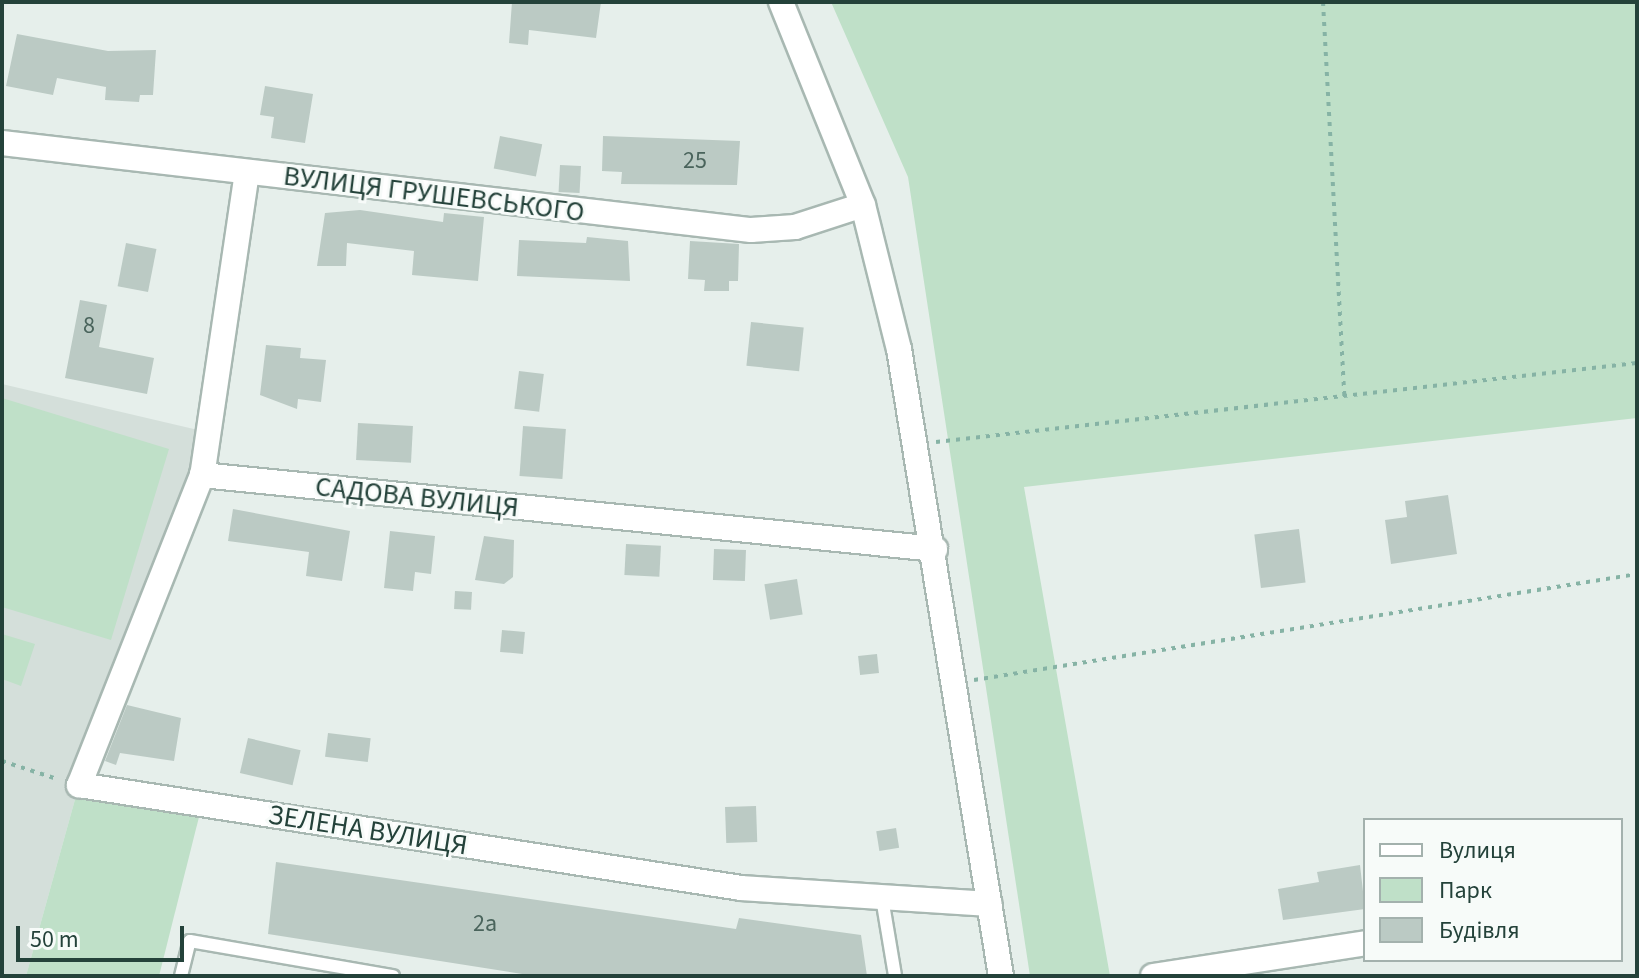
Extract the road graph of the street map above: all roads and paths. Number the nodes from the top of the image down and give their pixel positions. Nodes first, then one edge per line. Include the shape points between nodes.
1 (781, 2) edge
2 (1323, 2) edge
3 (2, 143) edge
4 (247, 172) junction
5 (863, 205) junction
6 (1637, 363) edge
7 (1344, 396) junction
8 (919, 443) junction
9 (202, 475) junction
10 (935, 549) junction
11 (1637, 574) edge
12 (956, 683) junction
13 (2, 761) edge
14 (79, 785) junction
15 (882, 898) junction
16 (989, 904) junction
17 (1363, 943) edge
18 (181, 976) edge
19 (393, 976) edge
20 (895, 976) edge
21 (1001, 976) edge
22 (1153, 976) edge

1 - 5 street
2 - 7 path
3 - 4 street, ВУЛИЦЯ ГРУШЕВСЬКОГО
4 - 5 street, ВУЛИЦЯ ГРУШЕВСЬКОГО via 751,230 795,227
4 - 9 street
5 - 8 street
6 - 7 path
7 - 8 path
8 - 10 street
9 - 10 street, САДОВА ВУЛИЦЯ
9 - 14 street
10 - 12 street
11 - 12 path
12 - 16 street
13 - 14 path
14 - 15 street, ЗЕЛЕНА ВУЛИЦЯ via 741,888
15 - 16 street, ЗЕЛЕНА ВУЛИЦЯ
15 - 20 lane
16 - 21 street
17 - 22 street
18 - 19 lane via 190,941

